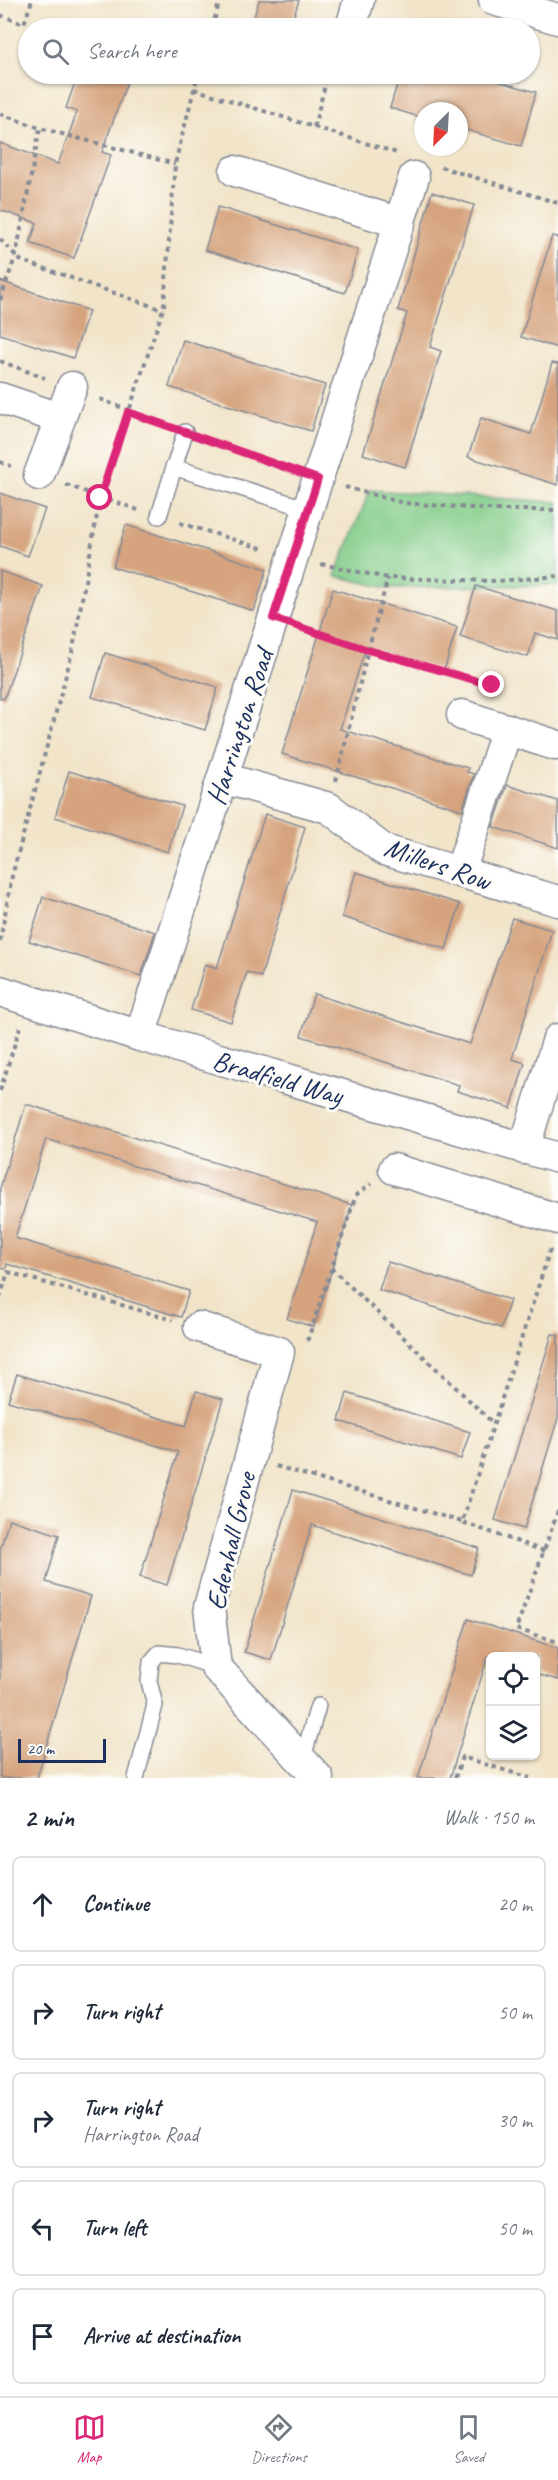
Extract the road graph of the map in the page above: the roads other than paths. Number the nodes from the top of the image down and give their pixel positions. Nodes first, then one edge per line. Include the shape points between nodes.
1 (494, 0) edge
2 (558, 19) edge
3 (415, 165) road end
4 (235, 171) dead end
5 (400, 223) junction
6 (72, 387) road end
7 (0, 398) edge
8 (59, 418) junction
9 (185, 432) road end
10 (173, 467) junction
11 (39, 476) dead end
12 (308, 509) junction
13 (159, 516) dead end
14 (555, 745) dead end
15 (223, 778) junction
16 (460, 872) junction
17 (558, 901) edge
18 (0, 991) edge
19 (140, 1036) junction
20 (558, 1039) edge
21 (524, 1149) junction
22 (558, 1158) edge
23 (394, 1169) road end
24 (556, 1228) edge
25 (199, 1327) road end
26 (216, 1667) junction
27 (318, 1706) dead end
28 (310, 1769) edge
29 (136, 1778) edge

1 - 2 street
3 - 5 street, Harrington Road
4 - 5 street
5 - 12 street, Harrington Road
6 - 8 street
7 - 8 street
8 - 11 street
9 - 10 lane
10 - 12 lane
10 - 13 lane
12 - 15 street, Harrington Road
14 - 16 street via 483,722
15 - 16 street, Millers Row via 329,808 384,850
15 - 19 street, Harrington Road
16 - 17 street, Millers Row
18 - 19 street, Bradfield Way
19 - 21 street, Bradfield Way
20 - 21 street
21 - 22 street, Bradfield Way
23 - 24 street
25 - 26 street, Edenhall Grove via 279,1352 209,1607
26 - 28 street
26 - 29 lane via 159,1653 151,1662 148,1681 155,1705
27 - 28 lane

